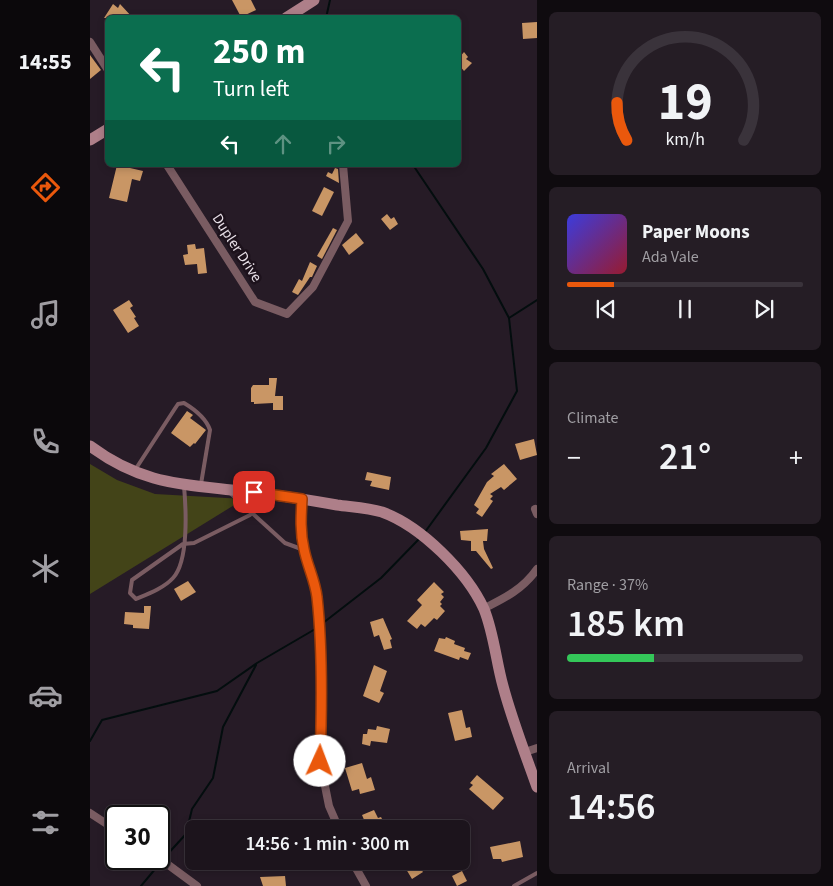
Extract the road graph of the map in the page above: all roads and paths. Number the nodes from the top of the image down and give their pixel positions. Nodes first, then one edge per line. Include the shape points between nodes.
1 (314, 0) edge
2 (291, 15) edge
3 (90, 42) edge
4 (105, 65) edge
5 (105, 131) edge
6 (90, 140) edge
7 (168, 167) edge
8 (343, 167) edge
9 (90, 446) edge
10 (134, 472) junction
11 (184, 484) junction
12 (201, 486) junction
13 (226, 489) junction
14 (268, 494) junction
15 (302, 499) junction
16 (252, 513) junction
17 (183, 544) junction
18 (304, 550) junction
19 (537, 569) edge
20 (483, 609) junction
21 (537, 748) edge
22 (525, 752) junction
23 (537, 787) edge
24 (90, 813) edge
25 (335, 820) edge
26 (105, 823) edge
27 (170, 866) edge
28 (357, 870) edge
29 (537, 873) edge
30 (197, 886) edge
31 (366, 886) edge
32 (514, 886) edge

1 - 2 street
3 - 4 street
5 - 6 street
7 - 8 street, Dupler Drive via 255,302 287,314 313,287 348,221
9 - 10 street via 107,459
10 - 11 street via 160,481
10 - 12 lane via 178,404 184,403 208,424 210,430
11 - 12 street
11 - 17 lane via 187,527
12 - 13 street
13 - 14 street
13 - 16 lane
14 - 15 street
14 - 16 lane
15 - 18 street via 300,528
15 - 20 street via 380,512 405,524 456,567 472,587
16 - 17 lane via 194,543
16 - 18 lane via 285,543
17 - 17 lane via 180,565 174,577 136,599 130,593 132,580
18 - 25 street via 317,594 320,626 320,761
19 - 20 street via 511,595
20 - 22 street via 503,687
21 - 22 street
22 - 23 street
24 - 26 street
27 - 30 street
28 - 31 street
29 - 32 lane

